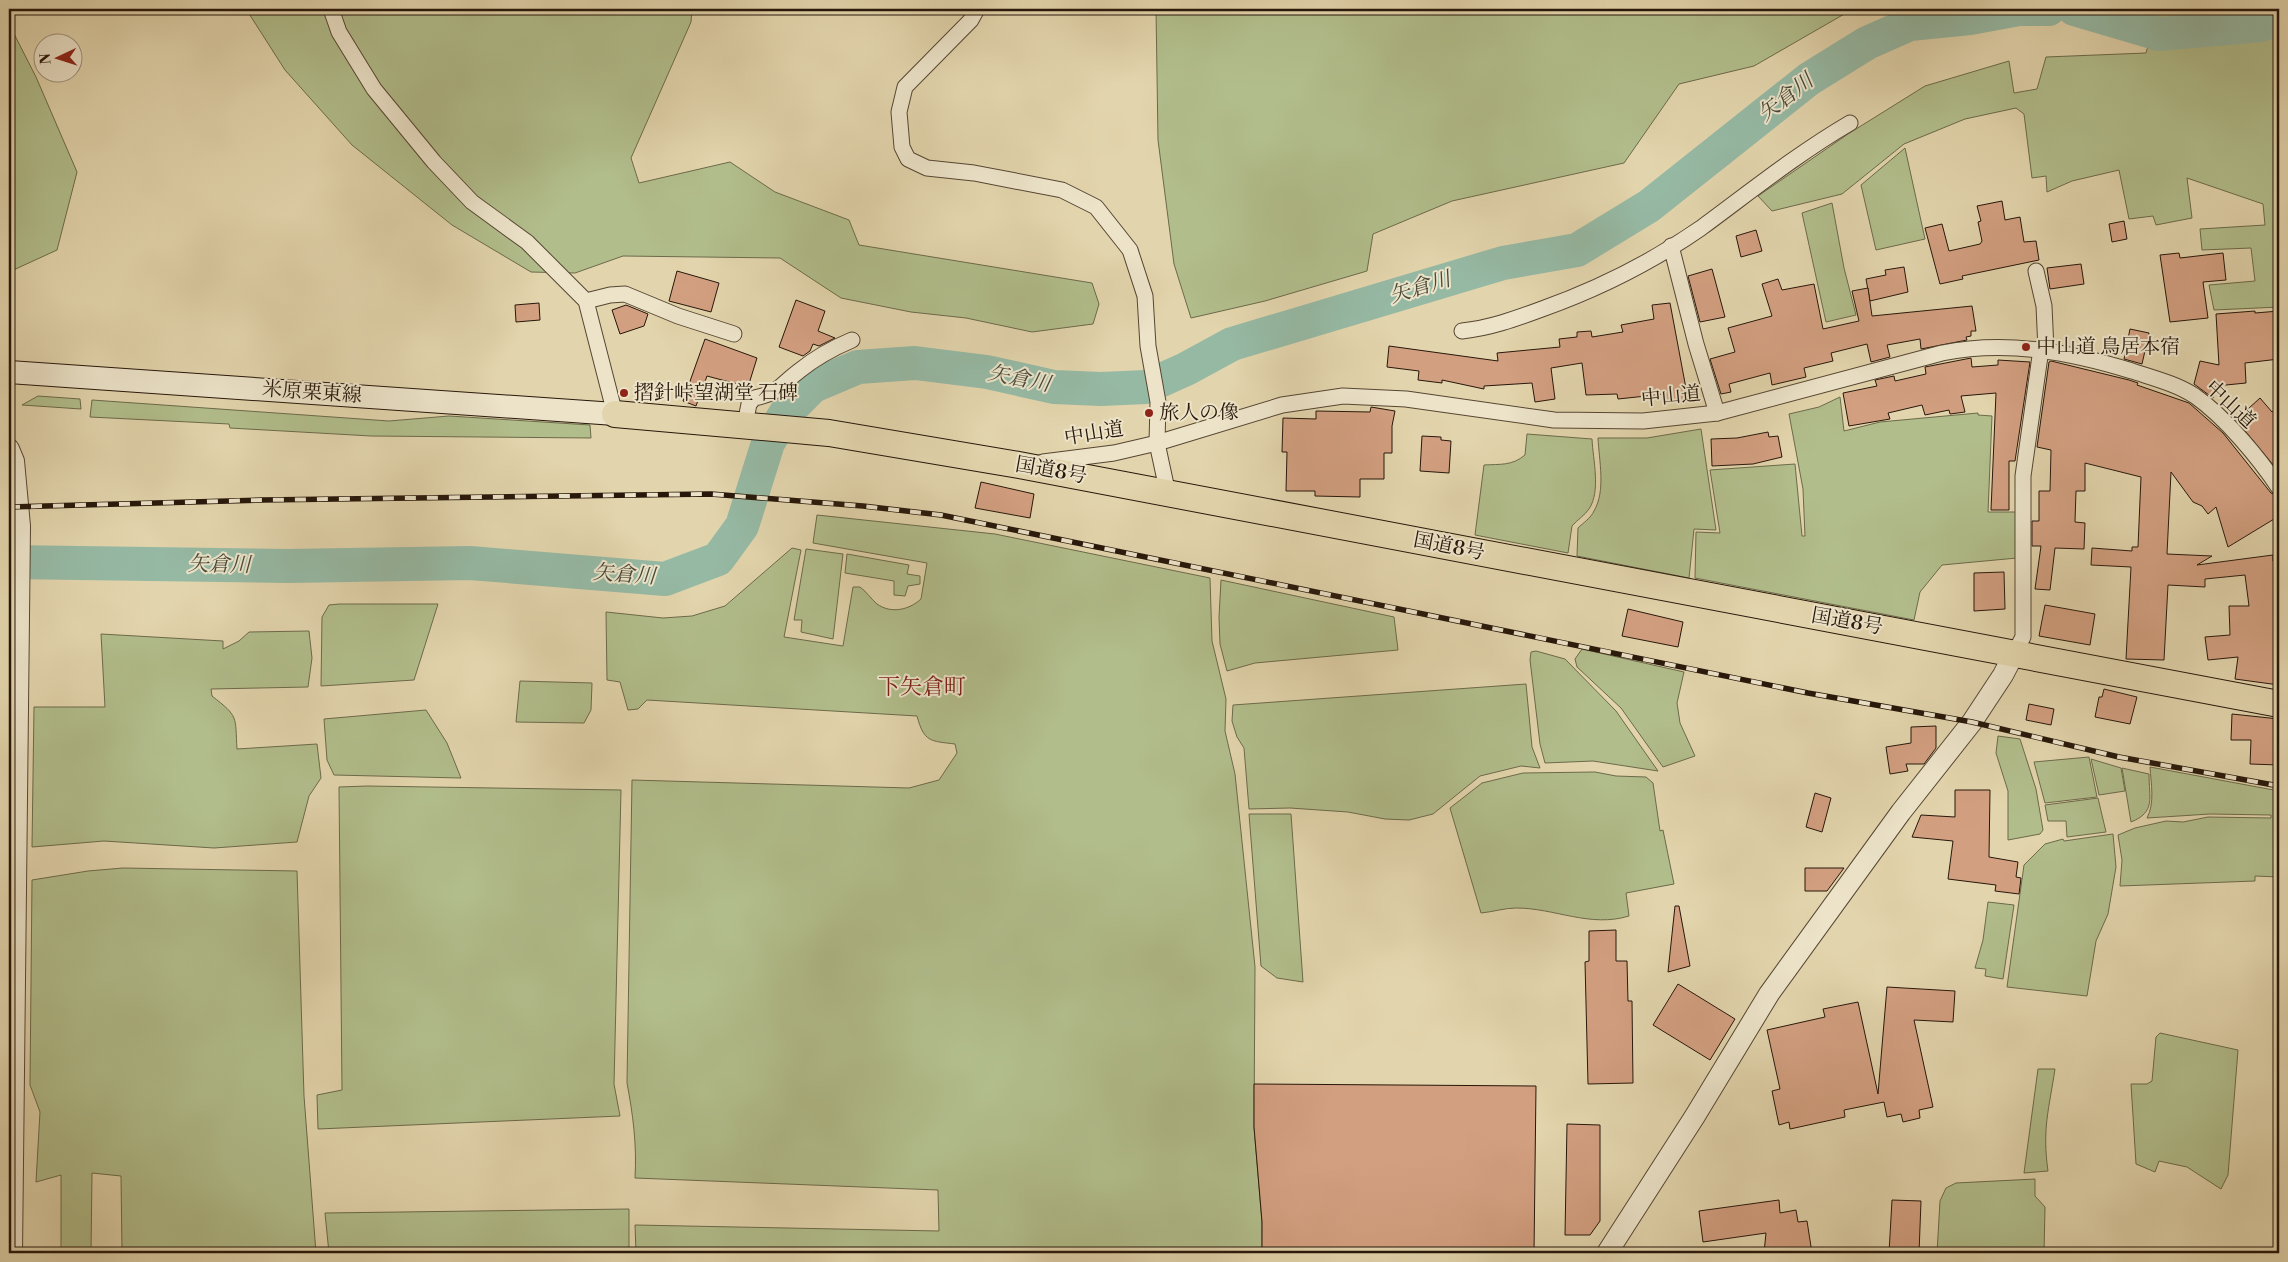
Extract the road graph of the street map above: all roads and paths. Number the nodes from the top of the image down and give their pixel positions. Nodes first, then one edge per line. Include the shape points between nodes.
1 (331, 9) edge
2 (977, 9) edge
3 (1850, 122) dead end
4 (1671, 246) junction
5 (2036, 271) dead end
6 (586, 301) junction
7 (1462, 331) dead end
8 (734, 334) dead end
9 (852, 340) dead end
10 (2043, 350) junction
11 (9, 372) edge
12 (1717, 413) junction
13 (615, 414) junction
14 (748, 425) junction
15 (1157, 443) junction
16 (9, 449) edge
17 (1114, 453) junction
18 (1019, 465) junction
19 (1098, 480) junction
20 (2279, 488) edge
21 (1168, 494) junction
22 (2015, 652) junction
23 (2279, 704) edge
24 (12, 1253) edge
25 (1607, 1253) edge

1 - 6 street via 339,32 374,89 434,162 472,202 527,242
2 - 15 street via 971,20 905,87 899,112 902,147 908,159 928,168 974,173 1062,190 1096,207 1130,250 1145,296 1148,346 1158,402
3 - 4 street
4 - 7 street via 1616,279 1565,301 1487,328
4 - 12 street
5 - 10 street via 2044,306
6 - 8 street via 625,294
6 - 13 street
9 - 14 street via 832,348 772,394 754,398 749,404
10 - 12 street, 中山道 via 2007,347 1964,349
10 - 20 street, 中山道 via 2114,366 2183,389 2222,420
10 - 22 street via 2023,476 2024,637
11 - 13 main road, 米原栗東線
12 - 15 street, 中山道 via 1643,421 1554,420 1406,399 1342,396 1282,405
13 - 14 highway, 国道8号
14 - 18 highway, 国道8号 via 829,433
15 - 17 street, 中山道
15 - 21 street
16 - 24 street via 17,480 20,533
17 - 18 street, 中山道
17 - 19 street
18 - 19 highway, 国道8号
19 - 21 highway, 国道8号
21 - 22 highway, 国道8号
22 - 23 highway, 国道8号
22 - 25 street via 2004,675 1972,722 1901,812 1769,994

